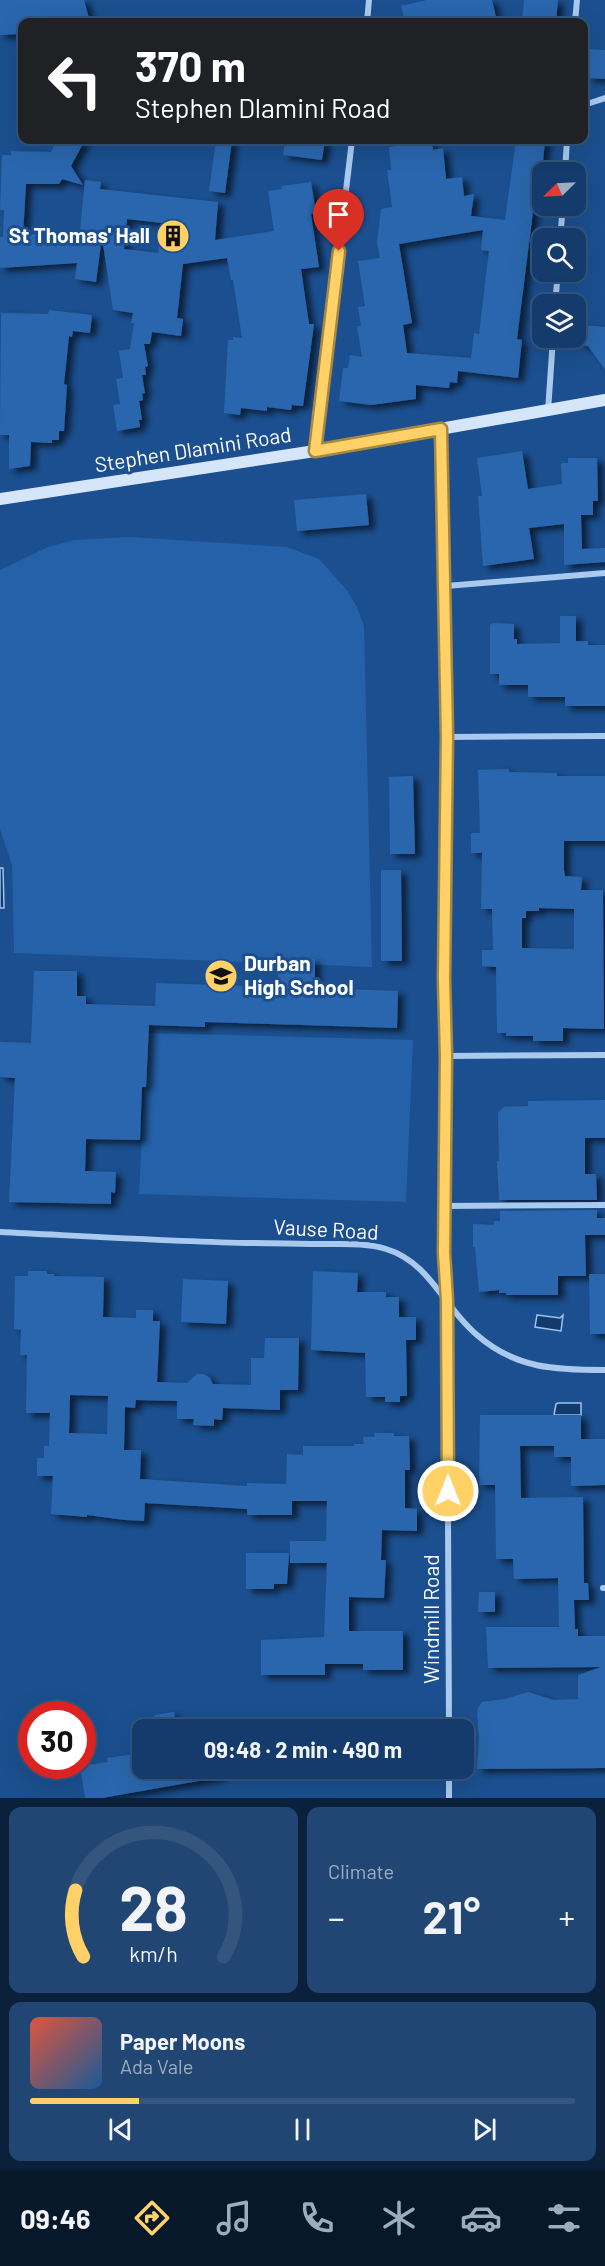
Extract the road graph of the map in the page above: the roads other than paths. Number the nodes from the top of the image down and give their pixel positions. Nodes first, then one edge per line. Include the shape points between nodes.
1 (369, 0) edge
2 (577, 0) edge
3 (367, 18) edge
4 (575, 18) edge
5 (605, 98) edge
6 (588, 104) edge
7 (352, 144) edge
8 (567, 144) edge
9 (566, 162) edge
10 (552, 348) edge
11 (605, 400) edge
12 (548, 411) junction
13 (441, 429) junction
14 (315, 451) junction
15 (0, 499) edge
16 (605, 573) edge
17 (446, 586) junction
18 (447, 736) junction
19 (605, 736) edge
20 (605, 1055) edge
21 (446, 1056) junction
22 (605, 1205) edge
23 (444, 1206) junction
24 (0, 1232) edge
25 (447, 1300) junction
26 (605, 1370) edge
27 (449, 1719) edge
28 (449, 1779) edge
29 (449, 1798) edge

1 - 3 street
2 - 4 street
5 - 6 street
7 - 14 street
8 - 9 street
10 - 12 street
11 - 12 main road, Stephen Dlamini Road
12 - 13 main road, Stephen Dlamini Road
13 - 14 main road, Stephen Dlamini Road
13 - 17 street, Windmill Road
14 - 15 main road, Stephen Dlamini Road
16 - 17 street
17 - 18 street, Windmill Road
18 - 19 street
18 - 21 street, Windmill Road
20 - 21 street
21 - 23 street, Windmill Road
22 - 23 street
23 - 25 street, Windmill Road
24 - 25 street, Vause Road via 385,1248 403,1255 427,1274
25 - 26 street, Vause Road via 476,1334 501,1353 558,1370
25 - 27 street, Windmill Road
28 - 29 street

